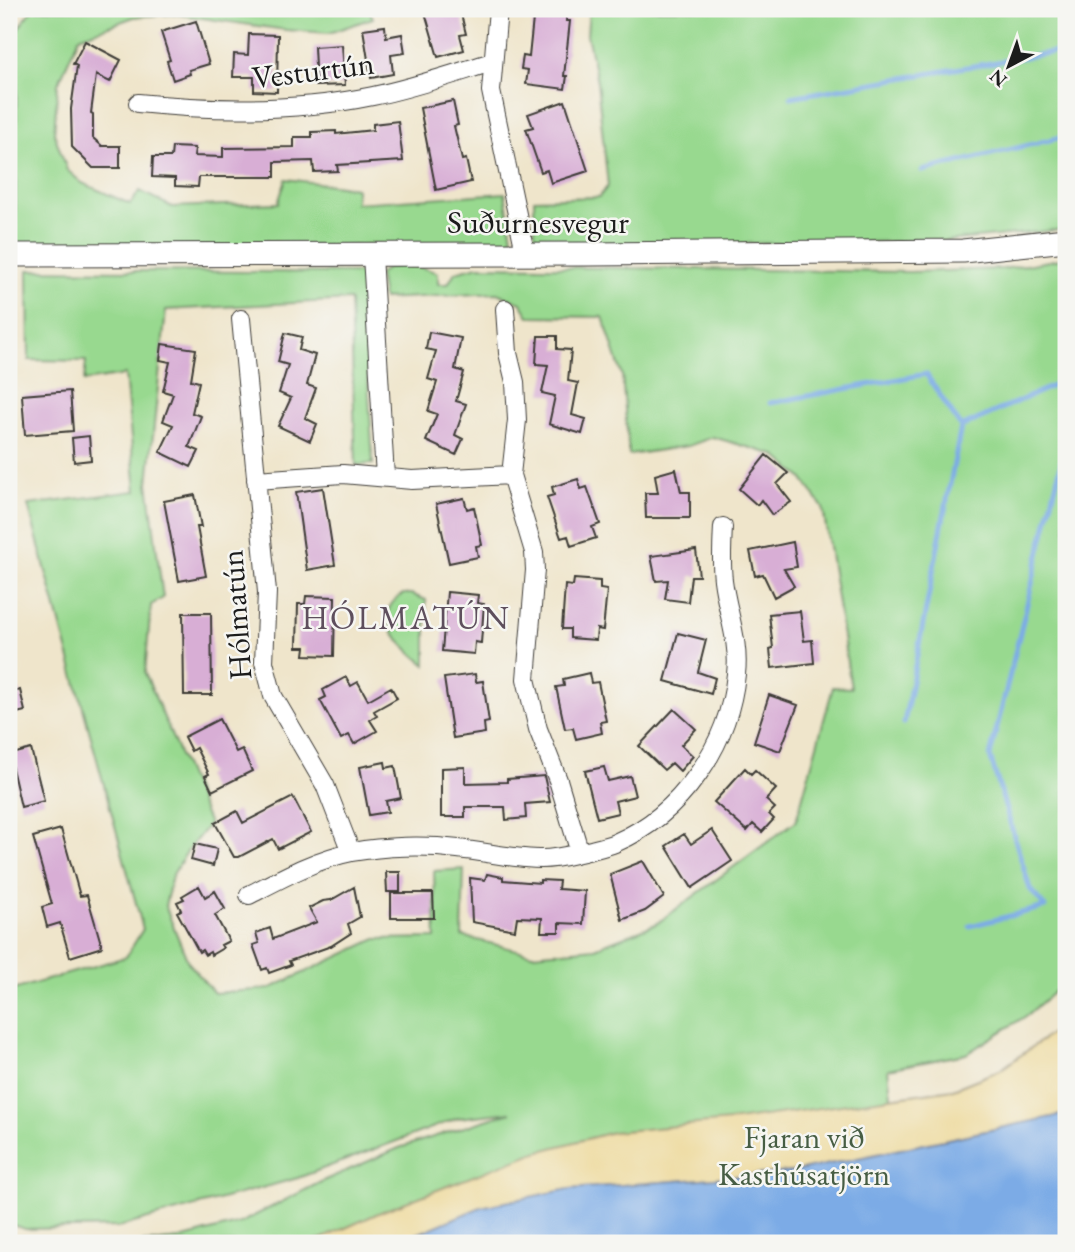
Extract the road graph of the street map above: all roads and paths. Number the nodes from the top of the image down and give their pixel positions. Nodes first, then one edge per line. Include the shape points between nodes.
1 (498, 9) edge
2 (492, 62) junction
3 (138, 103) dead end
4 (1066, 240) edge
5 (525, 252) junction
6 (9, 255) edge
7 (372, 255) junction
8 (505, 309) dead end
9 (241, 319) dead end
10 (511, 475) junction
11 (385, 477) junction
12 (256, 480) junction
13 (723, 527) dead end
14 (351, 852) junction
15 (580, 853) junction
16 (249, 895) dead end

1 - 2 street
2 - 3 street, Vesturtún via 373,96 303,106 239,109
2 - 5 street via 491,91
4 - 5 street, Suðurnesvegur via 963,251
5 - 7 street, Suðurnesvegur
6 - 7 street, Suðurnesvegur
7 - 11 street
8 - 10 street via 517,420
9 - 12 street, Hólmatún
10 - 11 street via 424,480
10 - 15 street via 534,552 526,679
11 - 12 street via 343,474
12 - 14 street, Hólmatún via 267,592 264,662 273,696 325,785
13 - 15 street via 723,580 737,647 725,727 693,781 669,807 623,839
14 - 15 street via 454,848 541,859
14 - 16 street via 300,869

